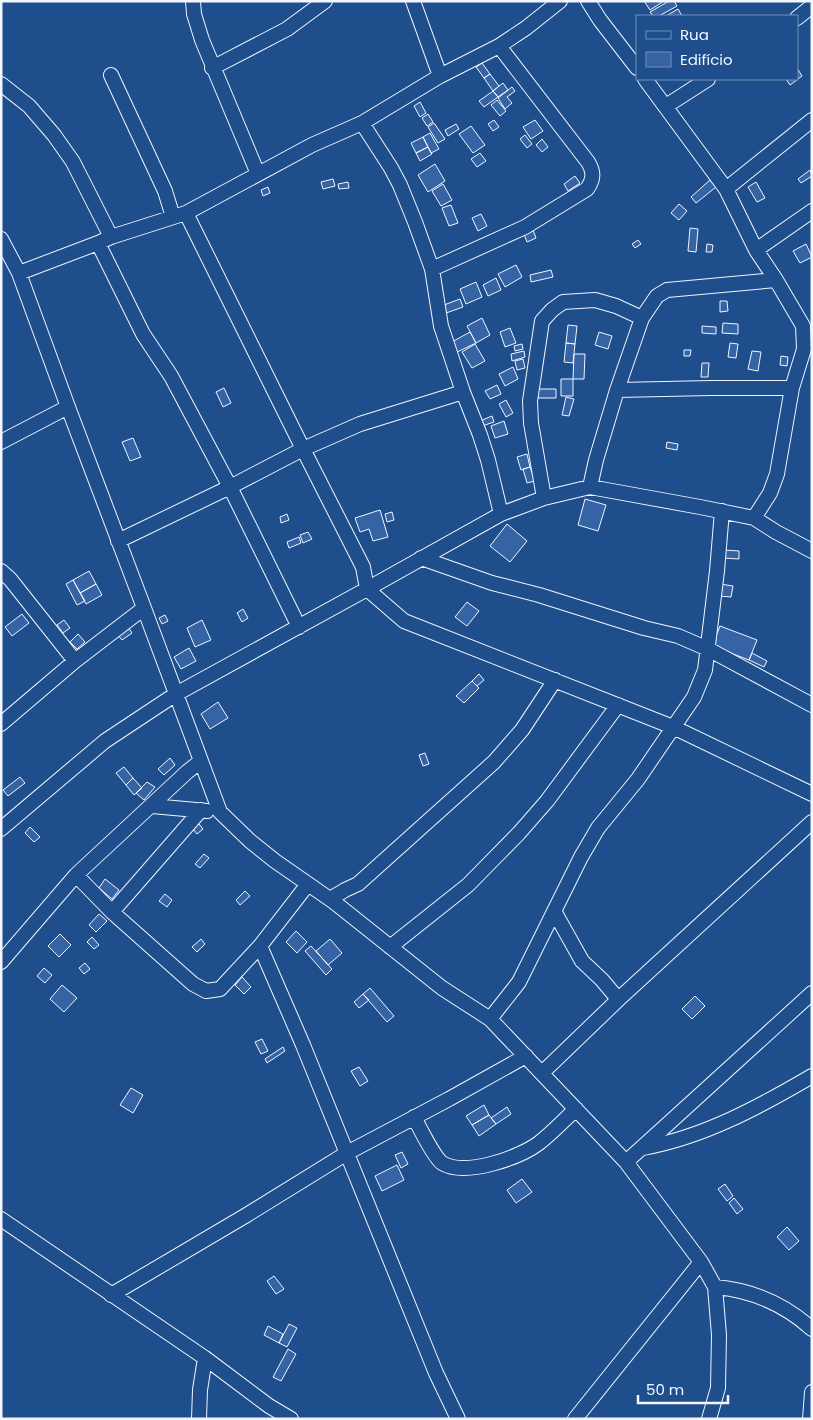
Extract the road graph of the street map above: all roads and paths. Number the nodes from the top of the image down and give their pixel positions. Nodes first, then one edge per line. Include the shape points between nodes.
1 (194, 1) edge
2 (324, 1) edge
3 (413, 1) edge
4 (560, 1) edge
5 (588, 1) edge
6 (812, 6) edge
7 (798, 17) edge
8 (499, 46) junction
9 (636, 67) edge
10 (212, 68) junction
11 (111, 75) dead end
12 (440, 76) junction
13 (646, 80) edge
14 (706, 80) edge
15 (1, 84) edge
16 (666, 106) junction
17 (812, 120) edge
18 (362, 123) junction
19 (258, 174) junction
20 (726, 190) junction
21 (812, 211) edge
22 (180, 215) junction
23 (111, 237) junction
24 (1, 239) edge
25 (98, 243) junction
26 (756, 250) junction
27 (432, 269) junction
28 (19, 273) junction
29 (776, 280) junction
30 (642, 318) junction
31 (807, 321) edge
32 (792, 388) junction
33 (617, 390) junction
34 (463, 392) junction
35 (68, 407) junction
36 (1, 442) edge
37 (302, 448) junction
38 (230, 487) junction
39 (590, 487) junction
40 (544, 498) junction
41 (722, 511) junction
42 (501, 514) junction
43 (754, 518) junction
44 (118, 541) junction
45 (812, 551) edge
46 (421, 558) junction
47 (1, 571) edge
48 (367, 590) junction
49 (144, 608) junction
50 (299, 627) junction
51 (708, 649) junction
52 (75, 661) junction
53 (555, 680) junction
54 (176, 694) junction
55 (618, 705) junction
56 (812, 705) edge
57 (1, 724) edge
58 (673, 727) junction
59 (202, 761) junction
60 (812, 794) edge
61 (152, 806) junction
62 (201, 810) junction
63 (220, 812) junction
64 (812, 822) edge
65 (1, 829) edge
66 (76, 875) junction
67 (308, 884) junction
68 (330, 899) junction
69 (554, 911) junction
70 (112, 912) junction
71 (260, 946) junction
72 (390, 947) junction
73 (1, 962) edge
74 (812, 993) edge
75 (618, 999) junction
76 (490, 1019) junction
77 (526, 1056) junction
78 (542, 1073) junction
79 (812, 1076) edge
80 (576, 1109) junction
81 (414, 1117) junction
82 (643, 1148) junction
83 (347, 1153) junction
84 (626, 1162) junction
85 (1, 1219) edge
86 (701, 1262) junction
87 (715, 1287) junction
88 (111, 1295) junction
89 (810, 1323) edge
90 (205, 1358) junction
91 (812, 1392) edge
92 (199, 1419) edge
93 (291, 1419) edge
94 (458, 1419) edge
95 (575, 1419) edge
96 (709, 1419) edge
97 (810, 1419) edge

1 - 10 street via 194,14
2 - 10 street via 287,29
3 - 12 street
4 - 8 street
5 - 9 street
6 - 7 street
8 - 12 street
8 - 27 street via 588,162 593,171 592,182 587,189 525,227
10 - 19 street
11 - 22 street
12 - 18 street
13 - 16 street
14 - 16 street
15 - 23 street via 29,106 74,162
16 - 20 street
17 - 20 street
18 - 19 street
18 - 27 street via 400,185
19 - 22 street
20 - 26 street
21 - 26 street
22 - 23 street
22 - 37 street
23 - 25 street
24 - 28 street
25 - 28 street
25 - 38 street via 143,334 171,376
26 - 29 street
27 - 34 street via 441,326
28 - 35 street
29 - 30 street via 667,290 657,296
29 - 31 street
30 - 33 street
30 - 40 street via 595,300 563,302 542,322 530,401
31 - 32 street via 804,349
32 - 33 street
32 - 43 street via 777,474 770,493
33 - 39 street
34 - 37 street via 360,424
34 - 42 street via 488,460
35 - 36 street
35 - 44 street
37 - 38 street
37 - 48 street via 363,567
38 - 44 street
38 - 50 street
39 - 40 street
39 - 41 street
40 - 42 street
41 - 43 street
41 - 51 street
42 - 46 street
43 - 45 street
44 - 49 street
46 - 48 street
46 - 51 street via 492,583 678,636
47 - 52 street
48 - 50 street
48 - 53 street via 404,621
49 - 52 street
49 - 54 street
50 - 54 street
51 - 56 street
51 - 58 street via 705,670 694,697
52 - 57 street
53 - 55 street
53 - 68 street via 522,730 494,762 358,884
54 - 59 street
54 - 65 street via 105,742
55 - 58 street
55 - 72 street via 547,801 519,833 468,885
58 - 60 street
58 - 69 street via 638,779 598,828
59 - 61 street
59 - 63 street
61 - 62 street
61 - 66 street
62 - 63 street
62 - 70 street
63 - 67 street via 250,841
64 - 75 street
66 - 70 street
66 - 73 street
67 - 68 street
67 - 71 street
68 - 72 street
69 - 75 street via 582,961
69 - 76 street via 519,982
70 - 71 street via 192,984 206,991 220,989
71 - 83 street
72 - 76 street via 442,988
74 - 82 street
75 - 78 street
76 - 77 street
77 - 78 street
77 - 81 street
78 - 80 street
79 - 82 street via 737,1116 686,1138
80 - 81 street via 539,1143 522,1153 480,1168 453,1168 440,1162
80 - 84 street
81 - 83 street
82 - 84 street
83 - 88 street
83 - 94 street via 436,1373
84 - 86 street
85 - 88 street
86 - 87 street
86 - 95 street
87 - 89 street via 733,1288 764,1297
87 - 96 street via 719,1335 718,1388
88 - 90 street
90 - 92 street
90 - 93 street
91 - 97 street

